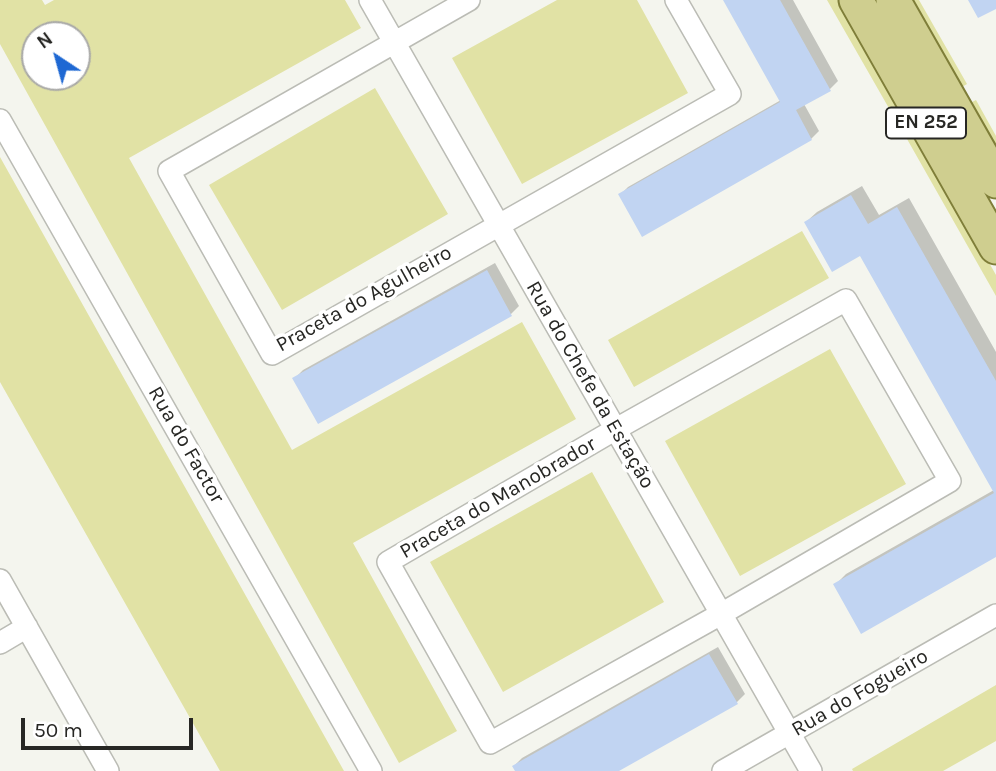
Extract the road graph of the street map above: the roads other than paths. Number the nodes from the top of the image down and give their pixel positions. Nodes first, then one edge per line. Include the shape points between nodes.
1 (370, 0) edge
2 (468, 0) edge
3 (676, 0) edge
4 (856, 0) edge
5 (893, 0) edge
6 (394, 42) junction
7 (0, 120) edge
8 (996, 181) edge
9 (499, 225) junction
10 (996, 247) edge
11 (616, 429) junction
12 (0, 580) edge
13 (721, 614) junction
14 (996, 615) edge
15 (27, 627) junction
16 (0, 643) edge
17 (790, 734) junction
18 (108, 771) edge
19 (371, 771) edge
20 (723, 771) edge
21 (811, 771) edge

1 - 6 street, Rua do Chefe da Estação
2 - 6 street
3 - 9 street via 730,94
4 - 10 main road, EN 252
5 - 8 main road, EN 252
6 - 9 street, Rua do Chefe da Estação
6 - 9 street, Praceta do Agulheiro via 169,171 272,354
7 - 19 street, Rua do Factor
9 - 11 street, Rua do Chefe da Estação
11 - 13 street, Rua do Chefe da Estação
11 - 13 street, Praceta do Manobrador via 388,562 490,743
11 - 13 street via 846,300 950,481
12 - 15 street
13 - 17 street, Rua do Chefe da Estação
14 - 17 street, Rua do Fogueiro
15 - 16 street
15 - 18 street
17 - 20 street, Rua do Fogueiro
17 - 21 street, Rua do Chefe da Estação

